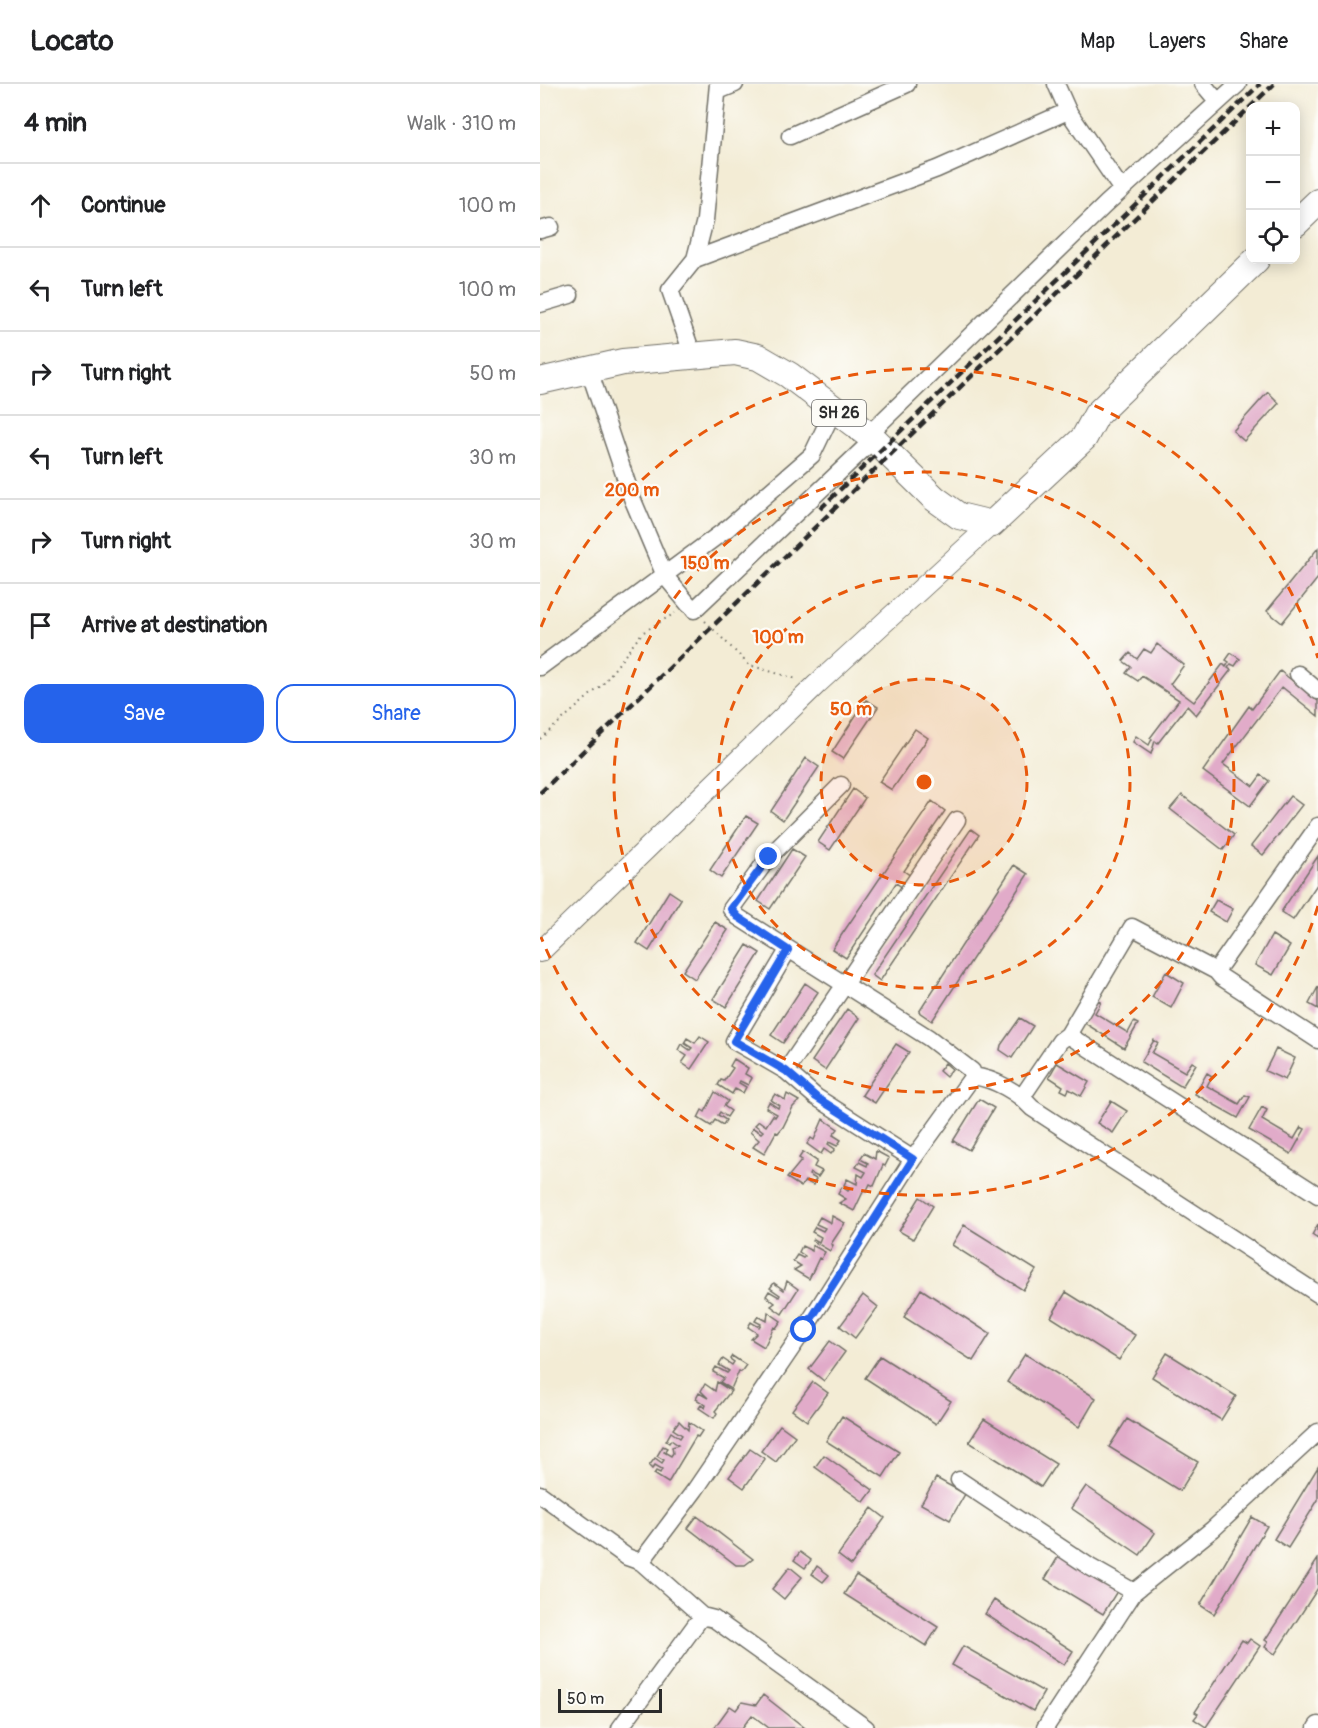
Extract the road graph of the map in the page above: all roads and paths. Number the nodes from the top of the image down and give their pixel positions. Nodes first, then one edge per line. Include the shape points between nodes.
1 (735, 84) edge
2 (907, 84) edge
3 (1056, 84) edge
4 (1203, 84) edge
5 (1238, 84) edge
6 (718, 88) edge
7 (1218, 102) junction
8 (1068, 111) junction
9 (790, 136) dead end
10 (1122, 190) junction
11 (1318, 202) edge
12 (1318, 218) edge
13 (1300, 219) edge
14 (1300, 235) edge
15 (695, 260) junction
16 (1252, 264) edge
17 (1270, 264) edge
18 (570, 296) dead end
19 (540, 303) edge
20 (693, 356) junction
21 (590, 370) junction
22 (540, 381) edge
23 (834, 409) junction
24 (871, 437) junction
25 (1084, 438) junction
26 (992, 524) junction
27 (665, 576) junction
28 (692, 608) junction
29 (540, 667) edge
30 (1298, 674) dead end
31 (817, 684) junction
32 (1318, 691) edge
33 (540, 739) edge
34 (841, 785) dead end
35 (957, 820) dead end
36 (1318, 826) edge
37 (788, 950) junction
38 (540, 952) edge
39 (1216, 971) junction
40 (845, 984) junction
41 (1068, 1035) junction
42 (1318, 1040) edge
43 (786, 1071) junction
44 (973, 1076) junction
45 (1022, 1097) junction
46 (913, 1159) junction
47 (1318, 1195) edge
48 (1318, 1294) edge
49 (1318, 1432) edge
50 (959, 1480) dead end
51 (540, 1494) edge
52 (641, 1562) junction
53 (1134, 1592) junction
54 (702, 1616) junction
55 (620, 1728) edge
56 (866, 1728) edge
57 (1045, 1728) edge

1 - 6 street
2 - 9 street
3 - 8 street
4 - 7 street
5 - 7 street
6 - 15 street via 705,220
7 - 10 street
8 - 10 street
8 - 15 street via 937,169
10 - 24 street
11 - 13 main road
12 - 14 main road
15 - 20 street via 670,290
16 - 25 main road via 1097,414
17 - 25 main road via 1098,433
18 - 19 street
20 - 21 main road, SH 26 via 623,362
20 - 23 main road, SH 26 via 735,352 758,357
21 - 22 main road, SH 26
21 - 27 street via 632,498
23 - 24 main road, SH 26
23 - 27 street via 812,455
24 - 26 main road, SH 26 via 934,498 959,516
24 - 28 street
25 - 26 main road
26 - 31 street
27 - 28 street
27 - 29 street
28 - 31 path via 749,665
28 - 33 path via 642,633 603,684
30 - 32 street
31 - 38 street
34 - 37 street via 769,857 731,909
35 - 40 street
36 - 39 street
37 - 40 street
37 - 43 street via 734,1041
39 - 41 street via 1132,927
39 - 42 street
40 - 43 street
40 - 44 street via 929,1038 972,1071
41 - 45 street
41 - 47 street
43 - 46 street via 816,1097
44 - 45 street
44 - 46 street
45 - 48 street via 1032,1108
46 - 52 street via 804,1330
49 - 53 street via 1213,1529
50 - 53 street
51 - 52 street via 627,1557
52 - 54 street
53 - 57 street
54 - 55 street
54 - 56 street via 714,1619

